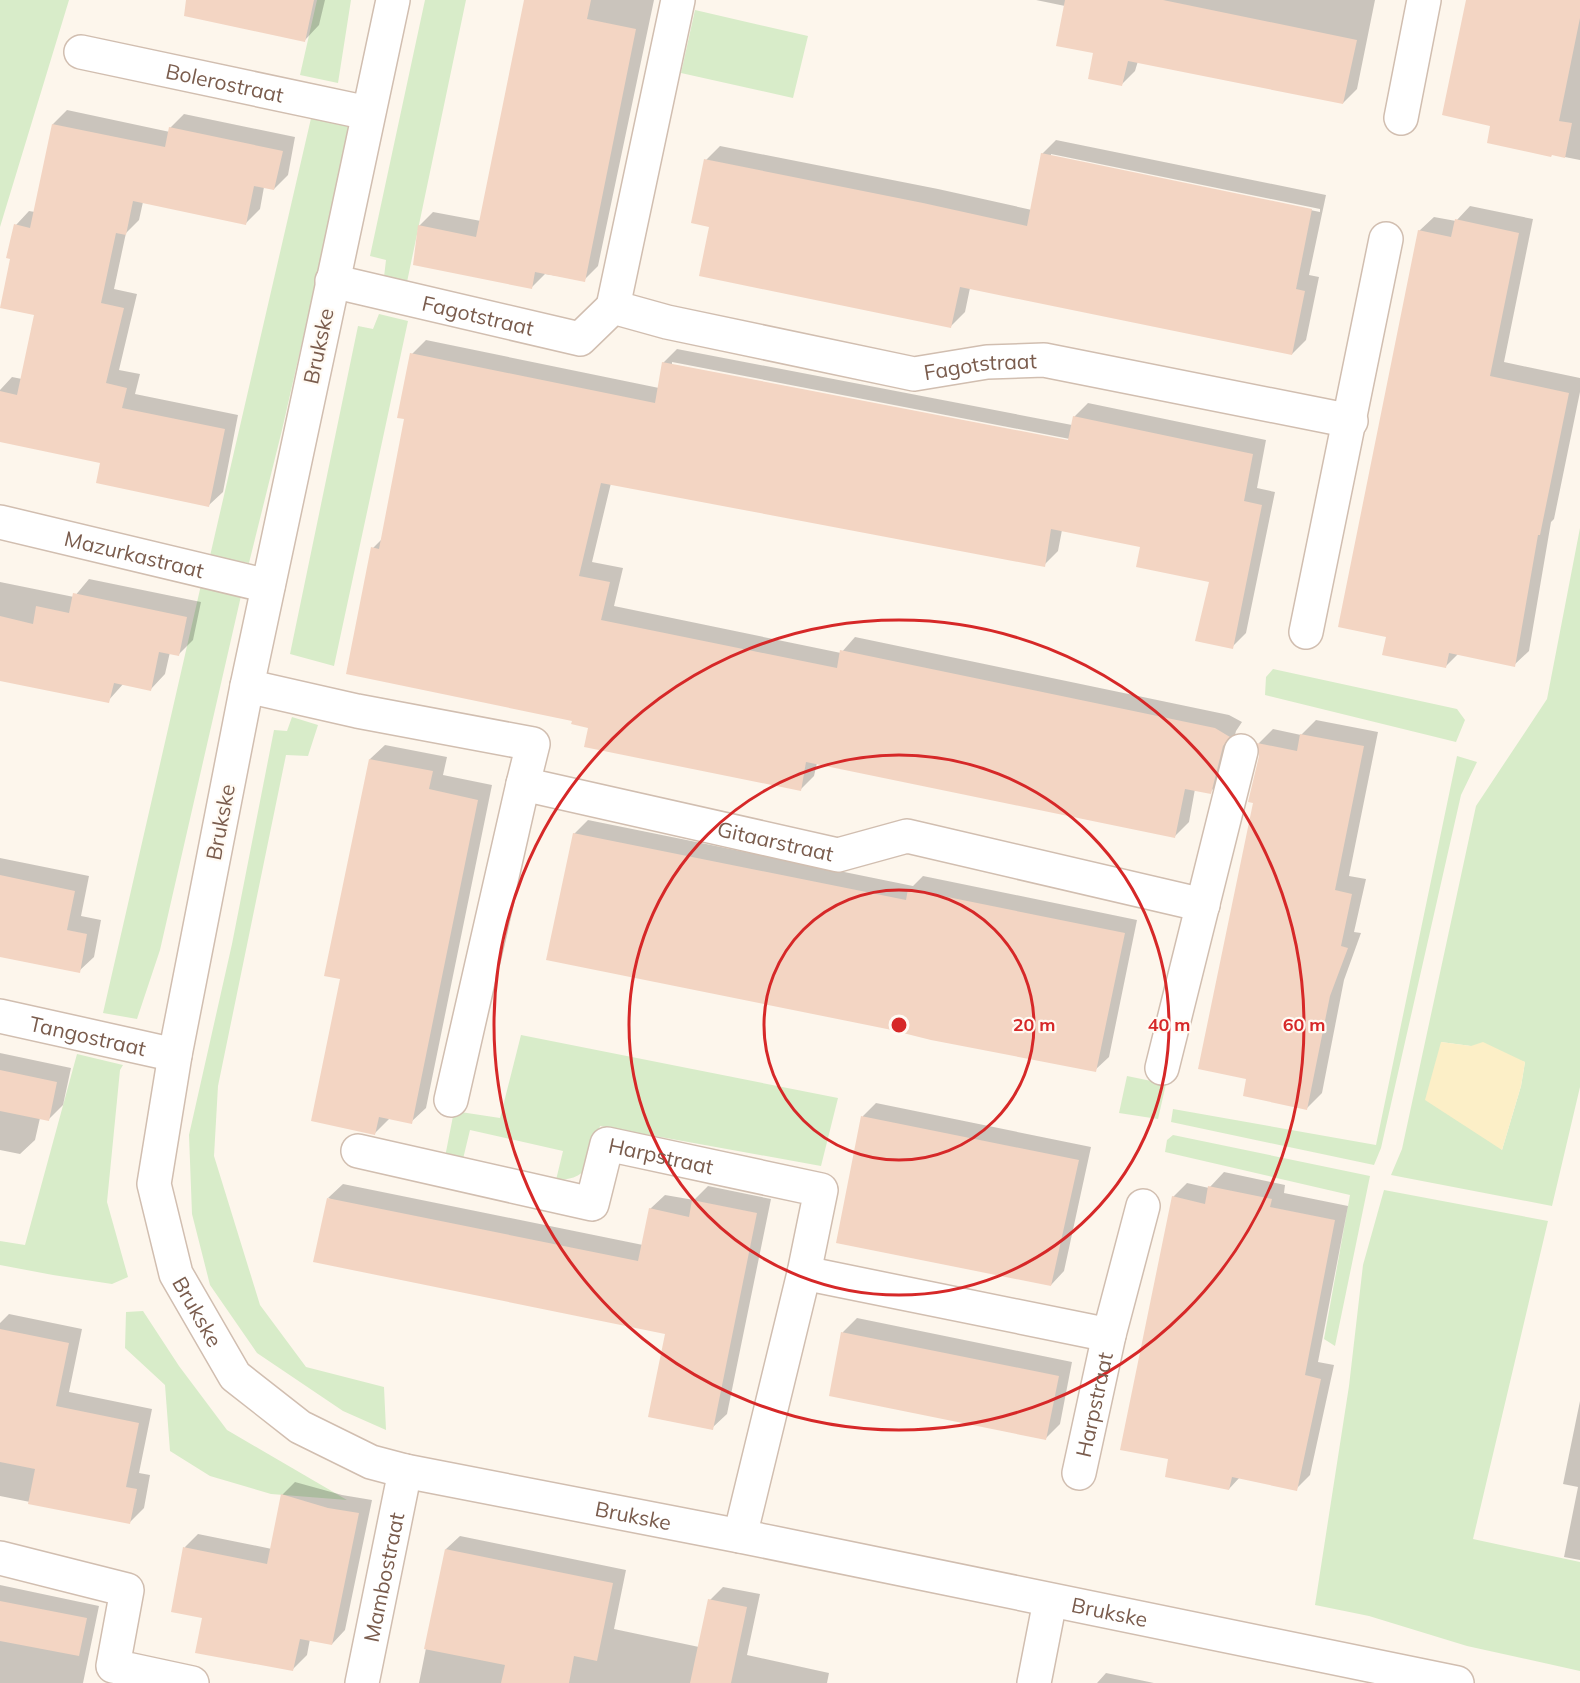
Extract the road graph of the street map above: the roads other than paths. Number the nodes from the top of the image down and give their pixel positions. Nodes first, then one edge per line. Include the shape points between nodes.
1 (393, 0) edge
2 (678, 0) edge
3 (1424, 0) edge
4 (81, 52) dead end
5 (368, 113) junction
6 (1401, 118) dead end
7 (1386, 239) dead end
8 (332, 281) junction
9 (613, 307) junction
10 (1351, 421) junction
11 (0, 522) edge
12 (268, 586) junction
13 (1306, 632) dead end
14 (247, 686) junction
15 (1241, 751) dead end
16 (523, 784) junction
17 (1203, 905) junction
18 (0, 1016) edge
19 (175, 1055) junction
20 (1162, 1068) dead end
21 (451, 1100) dead end
22 (358, 1151) dead end
23 (1143, 1206) dead end
24 (804, 1273) junction
25 (1109, 1335) junction
26 (405, 1471) junction
27 (1079, 1473) dead end
28 (740, 1536) junction
29 (0, 1558) edge
30 (1050, 1601) junction
31 (192, 1683) edge
32 (362, 1683) edge
33 (1034, 1683) edge
34 (1457, 1683) edge

1 - 5 street, Brukske
2 - 9 street
3 - 6 street
4 - 5 street, Bolerostraat
5 - 8 street, Brukske
7 - 10 street
8 - 9 street, Fagotstraat via 580,339
8 - 12 street, Brukske
9 - 10 street, Fagotstraat via 914,374 987,362 1044,360
10 - 13 street
11 - 12 street, Mazurkastraat
12 - 14 street, Brukske
14 - 16 street via 533,744
14 - 19 street, Brukske
15 - 17 street
16 - 17 street, Gitaarstraat via 838,855 907,836
16 - 21 street
17 - 20 street
18 - 19 street, Tangostraat
19 - 26 street, Brukske via 154,1184 182,1284 235,1376 300,1427 371,1462
22 - 24 street, Harpstraat via 592,1204 607,1144 821,1190
23 - 25 street, Harpstraat
24 - 25 street, Harpstraat
24 - 28 street, Harpstraat
25 - 27 street, Harpstraat
26 - 28 street, Brukske
26 - 32 street, Mambostraat
28 - 30 street, Brukske
29 - 31 street via 127,1590 113,1666
30 - 33 street
30 - 34 street, Brukske

